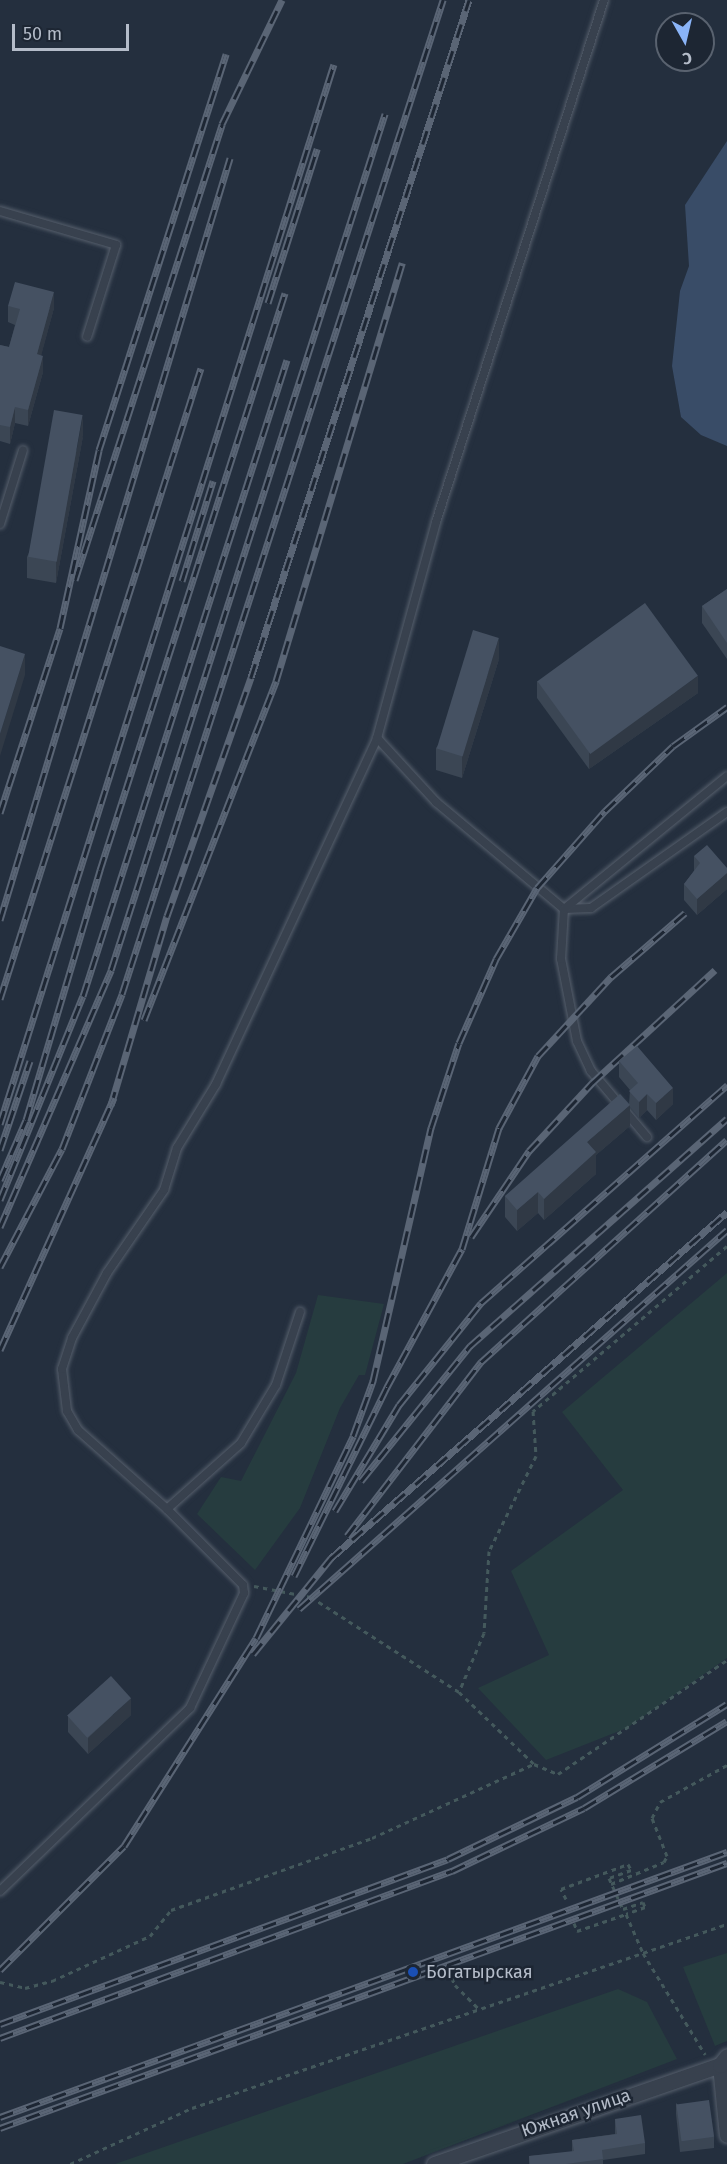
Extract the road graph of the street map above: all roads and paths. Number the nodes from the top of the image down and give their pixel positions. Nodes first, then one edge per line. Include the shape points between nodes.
1 (604, 0) edge
2 (0, 211) edge
3 (87, 338) dead end
4 (23, 450) dead end
5 (0, 524) edge
6 (377, 738) junction
7 (727, 776) edge
8 (727, 812) edge
9 (564, 909) junction
10 (647, 1137) dead end
11 (727, 1246) edge
12 (300, 1312) dead end
13 (167, 1509) junction
14 (243, 1585) junction
15 (727, 1660) edge
16 (459, 1692) junction
17 (534, 1764) junction
18 (727, 1765) edge
19 (611, 1884) junction
20 (0, 1891) edge
21 (566, 1899) dead end
22 (626, 1914) junction
23 (574, 1923) dead end
24 (727, 1924) edge
25 (643, 1953) junction
26 (448, 1970) dead end
27 (0, 1982) edge
28 (479, 2008) junction
29 (723, 2061) edge
30 (727, 2135) edge
31 (70, 2164) edge
32 (434, 2164) edge

1 - 6 lane via 436,522
2 - 3 lane via 116,245
4 - 5 lane
6 - 9 lane via 436,802
6 - 13 lane via 216,1084 177,1148 164,1190 107,1273 72,1338 62,1369 72,1423
7 - 9 lane
8 - 9 lane via 591,908
9 - 10 lane via 561,959 577,1041 591,1071
11 - 16 path via 533,1411 536,1456 489,1551 483,1633
12 - 13 lane via 276,1385 241,1443
13 - 14 lane
14 - 16 path via 303,1592
14 - 20 lane via 190,1708
15 - 17 path via 558,1774
16 - 17 path
17 - 27 path via 372,1838 171,1911 150,1936 52,1981 25,1988
18 - 19 path via 660,1802 652,1818 661,1839 664,1862
19 - 21 path via 609,1878 630,1870 628,1864 561,1889
19 - 22 path via 622,1909 642,1902 645,1907
22 - 23 path via 578,1931
22 - 25 path
24 - 25 path
25 - 28 path
25 - 29 path via 709,2061
26 - 28 path via 455,1986
28 - 31 path via 192,2108
29 - 30 street
29 - 32 street, Южная улица

